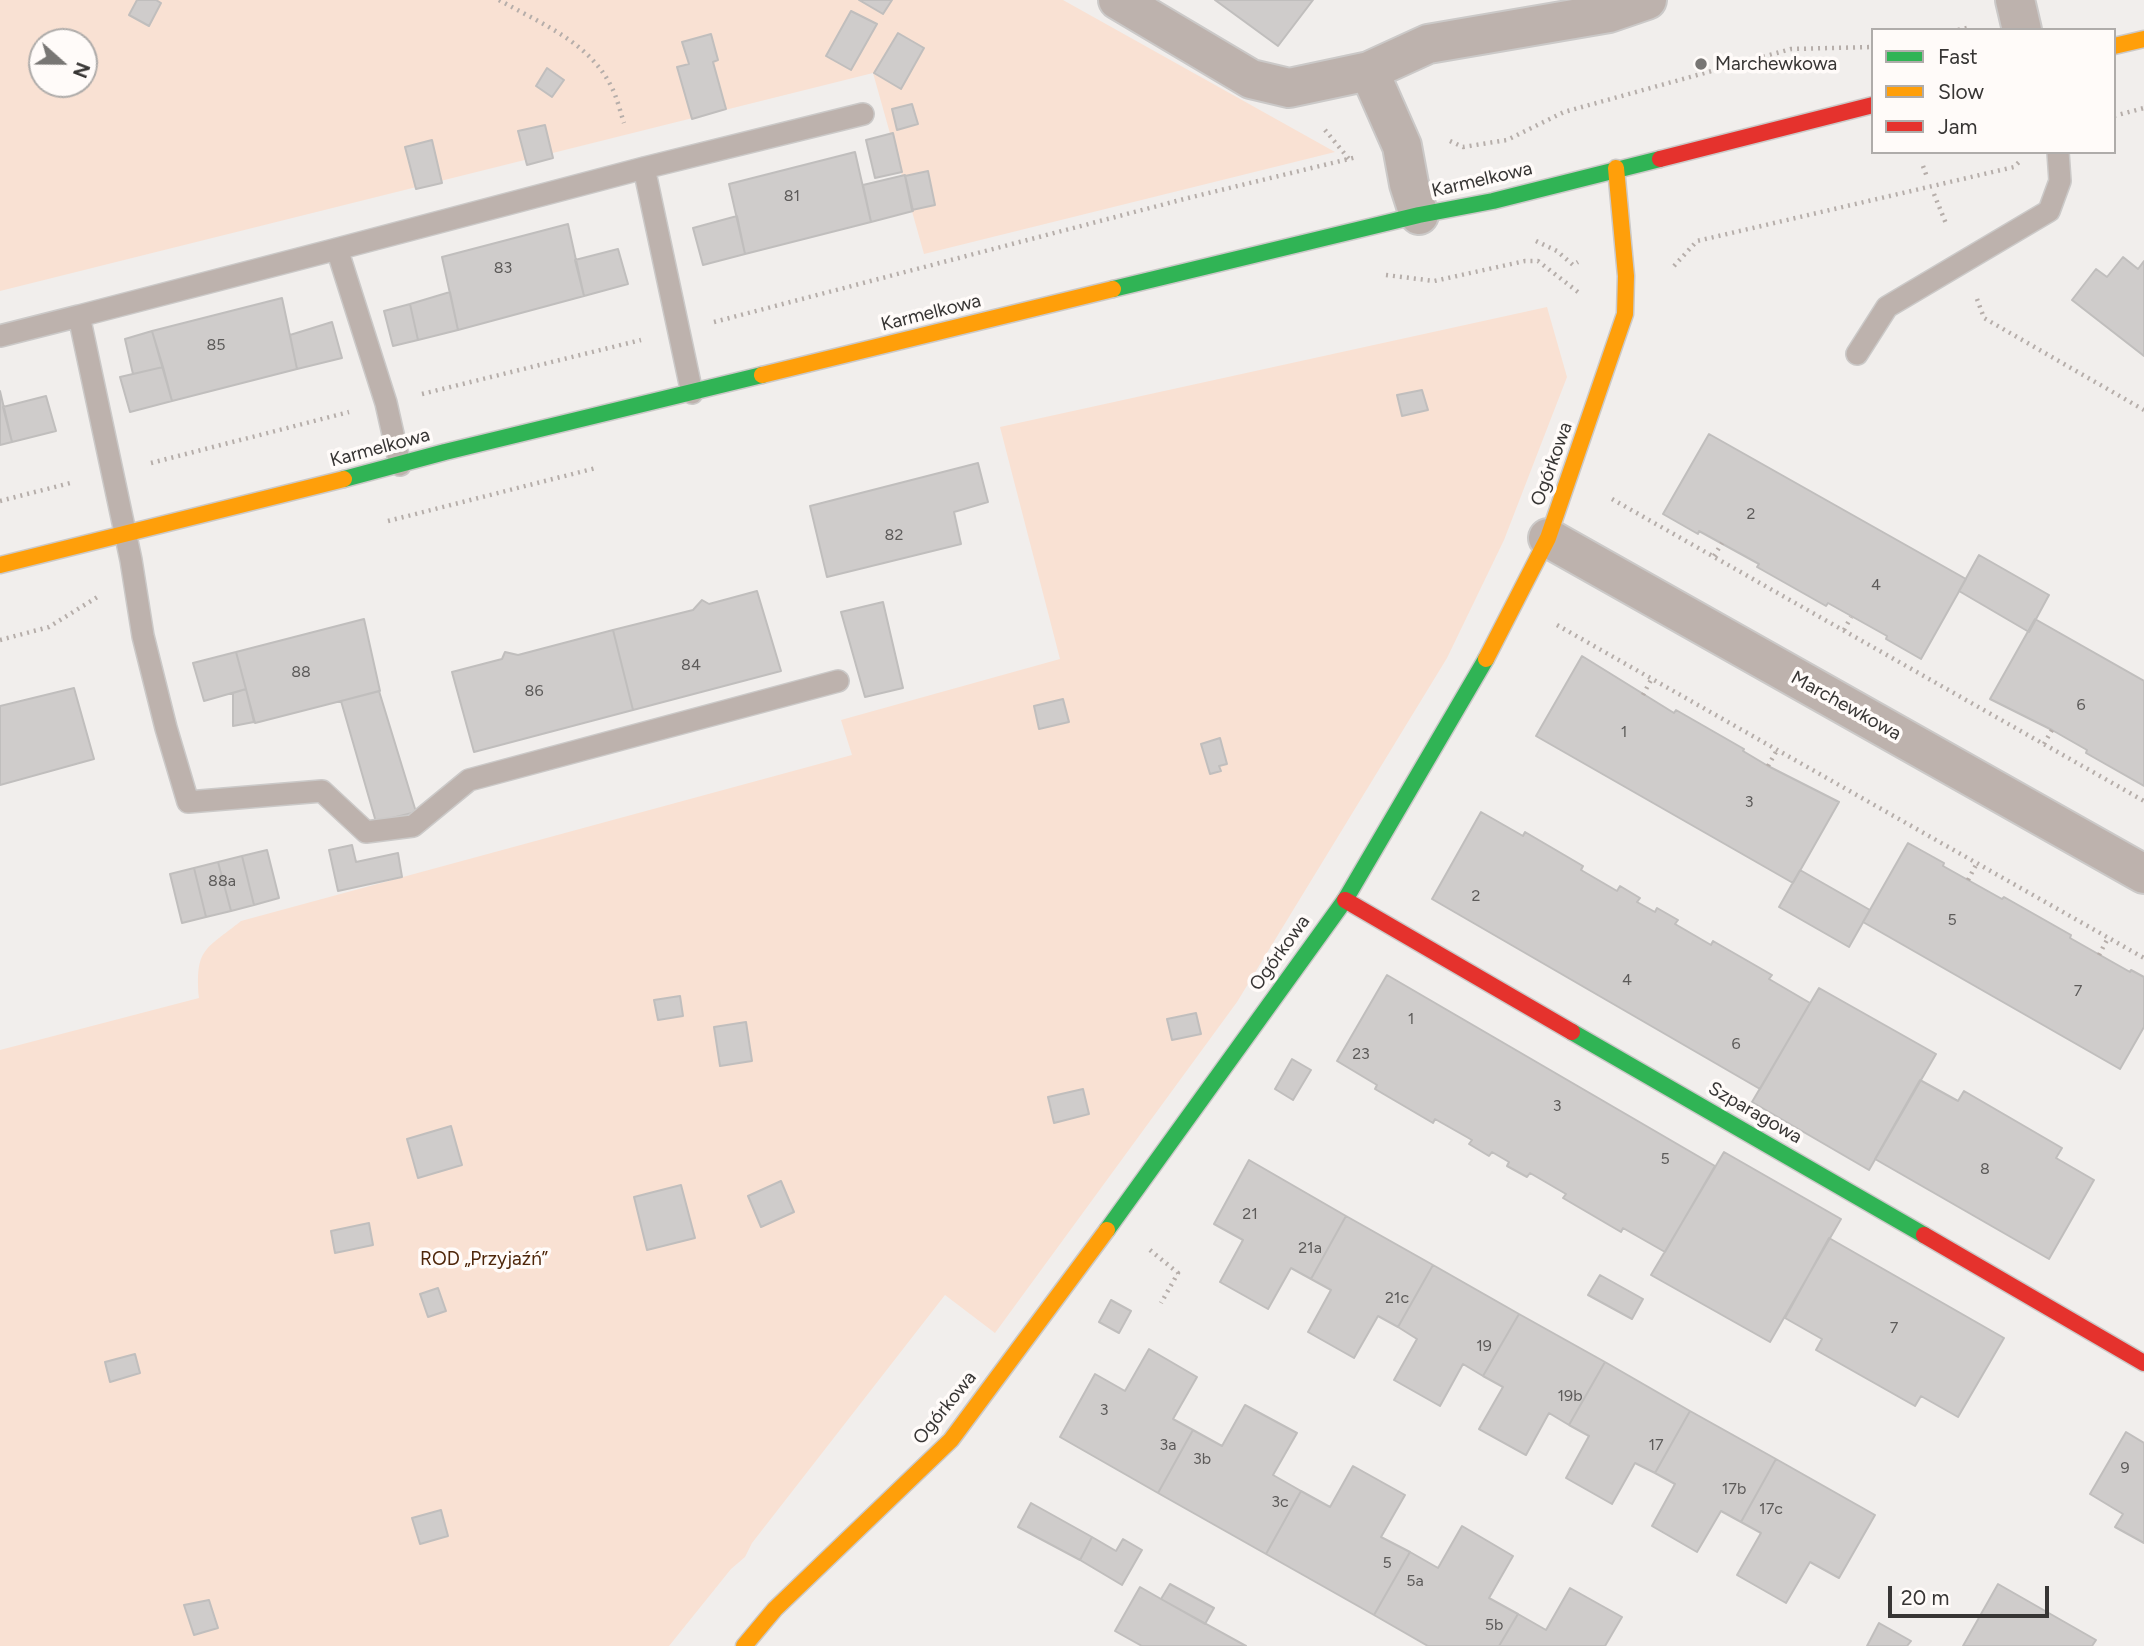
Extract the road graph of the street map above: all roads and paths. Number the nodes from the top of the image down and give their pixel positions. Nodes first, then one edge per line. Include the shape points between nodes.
1 (499, 0) edge
2 (1118, 0) edge
3 (1647, 0) edge
4 (2015, 0) edge
5 (2022, 28) edge
6 (2144, 39) edge
7 (2116, 46) edge
8 (1871, 47) edge
9 (1369, 71) junction
10 (1871, 105) edge
11 (2144, 108) edge
12 (863, 114) dead end
13 (2116, 115) edge
14 (624, 123) dead end
15 (1440, 137) dead end
16 (2058, 154) edge
17 (1362, 155) dead end
18 (2022, 160) dead end
19 (1923, 166) dead end
20 (644, 168) junction
21 (1616, 168) junction
22 (1927, 177) dead end
23 (1934, 194) dead end
24 (1419, 215) junction
25 (337, 249) junction
26 (1962, 263) junction
27 (1380, 274) dead end
28 (1627, 289) junction
29 (79, 316) junction
30 (677, 331) junction
31 (0, 336) edge
32 (1857, 355) dead end
33 (692, 393) junction
34 (387, 402) junction
35 (2144, 410) edge
36 (400, 464) junction
37 (607, 465) dead end
38 (111, 473) junction
39 (0, 501) edge
40 (1636, 512) dead end
41 (377, 523) dead end
42 (124, 533) junction
43 (1548, 538) junction
44 (1722, 543) dead end
45 (1714, 556) junction
46 (0, 565) edge
47 (105, 592) dead end
48 (1852, 617) dead end
49 (1551, 621) dead end
50 (1843, 630) junction
51 (0, 640) edge
52 (1652, 678) junction
53 (838, 681) dead end
54 (1643, 695) dead end
55 (2052, 730) dead end
56 (2044, 744) junction
57 (1777, 750) junction
58 (1768, 766) dead end
59 (2144, 801) edge
60 (1977, 863) junction
61 (2144, 874) edge
62 (1968, 880) dead end
63 (1345, 900) junction
64 (2108, 938) junction
65 (2099, 955) dead end
66 (2144, 958) edge
67 (1114, 1221) junction
68 (1161, 1303) dead end
69 (2144, 1363) edge
70 (744, 1646) edge

1 - 14 path via 572,41 598,65 612,87
2 - 9 street via 1251,79 1289,88
3 - 9 street via 1609,13 1428,44
4 - 5 street
6 - 7 street
8 - 15 path via 1791,49 1564,112 1507,140 1462,147
9 - 24 street via 1402,146
10 - 21 street, Karmelkowa
11 - 13 path
12 - 20 lane
16 - 26 lane via 2060,181 2049,211
17 - 30 path
18 - 28 path via 2014,167 1697,242 1662,276
19 - 22 path
20 - 25 lane
20 - 30 lane
21 - 24 street, Karmelkowa via 1493,201
21 - 28 street, Ogórkowa
23 - 26 path
24 - 33 street, Karmelkowa
25 - 29 lane
25 - 34 lane
26 - 32 lane via 1887,307
26 - 35 path via 1984,318
27 - 28 path via 1434,281 1538,261 1586,299
28 - 43 street, Ogórkowa via 1626,314
29 - 31 lane
29 - 38 lane
30 - 33 lane
30 - 34 path
33 - 36 street, Karmelkowa
34 - 36 lane
34 - 38 path
36 - 42 street, Karmelkowa
37 - 41 path
38 - 39 path
38 - 42 lane
40 - 45 path
42 - 46 street, Karmelkowa
42 - 53 lane via 143,636 188,802 323,792 366,832 413,826 469,780
43 - 61 street, Marchewkowa
43 - 63 street, Ogórkowa via 1474,684
44 - 45 path
45 - 50 path
47 - 51 path via 49,627
48 - 50 path
49 - 52 path
50 - 56 path
52 - 54 path
52 - 57 path
55 - 56 path
56 - 59 path
57 - 58 path
57 - 60 path
60 - 62 path
60 - 64 path
63 - 67 street, Ogórkowa
63 - 69 street, Szparagowa
64 - 65 path
64 - 66 path
67 - 68 path via 1178,1273
67 - 70 street, Ogórkowa via 951,1440 775,1609

